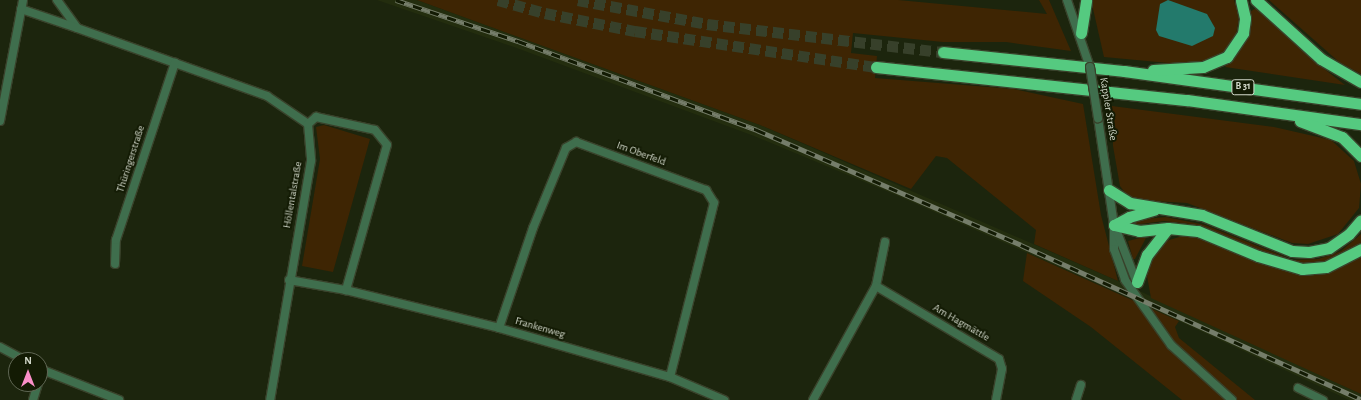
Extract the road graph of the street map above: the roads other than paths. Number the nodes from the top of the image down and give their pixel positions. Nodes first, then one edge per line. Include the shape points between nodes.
1 (23, 0) edge
2 (57, 0) edge
3 (1067, 0) edge
4 (1086, 0) edge
5 (1241, 0) edge
6 (1256, 0) edge
7 (21, 10) junction
8 (77, 28) junction
9 (1081, 33) junction
10 (943, 52) tunnel mouth
11 (174, 63) junction
12 (876, 67) tunnel mouth
13 (1124, 71) junction
14 (1361, 82) edge
15 (1361, 104) edge
16 (1269, 111) junction
17 (0, 120) edge
18 (308, 124) junction
19 (1361, 124) edge
20 (1361, 156) edge
21 (1109, 190) junction
22 (1160, 209) junction
23 (1361, 220) edge
24 (1114, 225) junction
25 (1168, 228) junction
26 (884, 242) dead end
27 (1361, 249) edge
28 (115, 264) dead end
29 (288, 280) junction
30 (1137, 282) junction
31 (876, 286) junction
32 (346, 290) junction
33 (1136, 296) junction
34 (499, 328) junction
35 (0, 347) edge
36 (9, 352) edge
37 (48, 374) edge
38 (670, 377) junction
39 (1081, 385) dead end
40 (1298, 388) dead end
41 (119, 400) edge
42 (270, 400) edge
43 (724, 400) edge
44 (813, 400) edge
45 (996, 400) edge
46 (1076, 400) edge
47 (1232, 400) edge
48 (1323, 400) edge

1 - 7 street
2 - 8 street
3 - 9 street, Kappler Straße
4 - 9 highway
5 - 13 highway, B 31 via 1243,33 1233,52 1220,62 1203,67
6 - 14 highway via 1321,59
7 - 8 street
7 - 17 street
8 - 11 street
9 - 21 street, Kappler Straße, bridge
10 - 13 highway, B 31
11 - 18 street via 267,96
11 - 28 street, Thüringerstraße via 116,240
12 - 16 highway, B 31
13 - 15 highway, B 31
16 - 19 highway, B 31
16 - 20 highway via 1326,129 1342,137
18 - 29 street, Höllentalstraße via 311,161
18 - 32 street via 316,117 374,130 386,145
21 - 22 highway via 1130,203
21 - 24 street, Kappler Straße
22 - 23 highway via 1195,213 1280,247 1309,252 1329,248 1339,242
22 - 24 highway via 1129,216
24 - 25 highway via 1139,231
24 - 30 street, Kappler Straße
24 - 33 street, Kappler Straße via 1114,249 1125,280
25 - 27 highway via 1198,231 1272,261 1302,269 1326,267
25 - 30 highway via 1147,255
26 - 31 street
29 - 32 street, Frankenweg
29 - 42 street, Höllentalstraße
30 - 33 street, Kappler Straße
31 - 44 street
31 - 45 street, Am Hagmättle via 999,360 1002,369
32 - 34 street, Frankenweg
33 - 47 street, Kappler Straße via 1171,345
34 - 38 street, Frankenweg
34 - 38 street, Im Oberfeld via 533,228 566,148 576,142 706,190 714,203
35 - 36 street
37 - 41 street
38 - 43 street, Frankenweg
39 - 46 street
40 - 48 street

